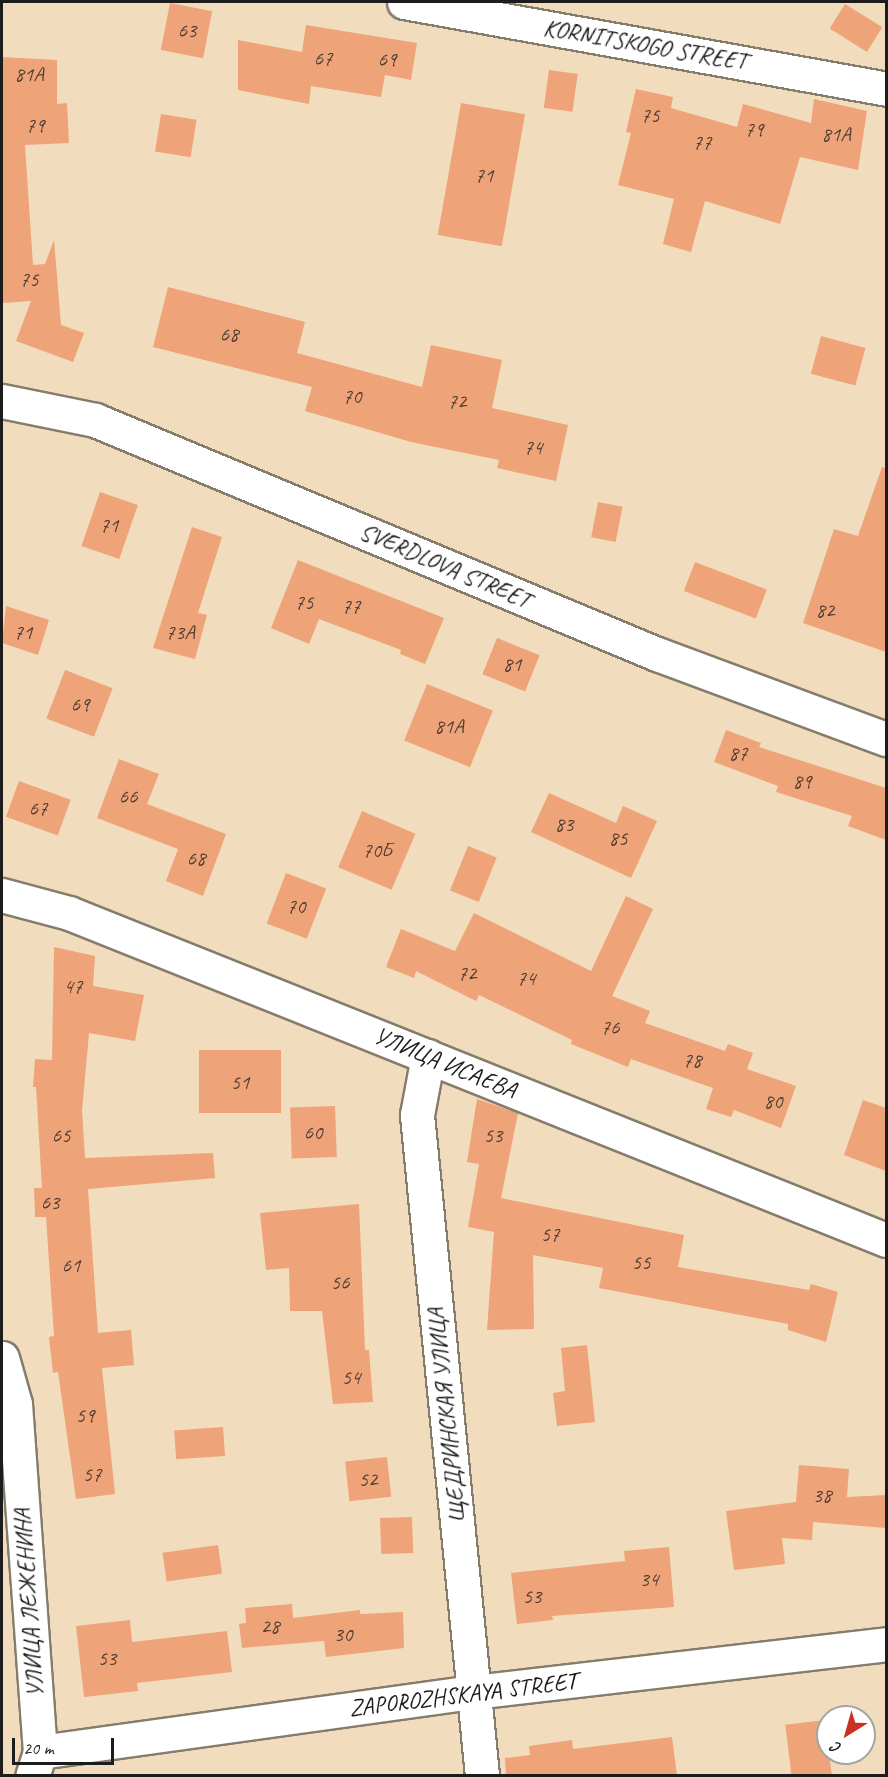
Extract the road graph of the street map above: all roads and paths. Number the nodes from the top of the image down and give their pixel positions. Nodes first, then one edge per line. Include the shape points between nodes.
1 (404, 2) edge
2 (886, 89) edge
3 (2, 401) edge
4 (886, 739) edge
5 (2, 895) edge
6 (428, 1056) junction
7 (886, 1240) edge
8 (2, 1358) edge
9 (886, 1644) edge
10 (474, 1692) junction
11 (36, 1764) edge
12 (482, 1776) edge

1 - 2 street, KORNITSKOGO STREET
3 - 4 street, SVERDLOVA STREET via 95,420 657,654
5 - 6 street, УЛИЦА ИСАЕВА via 69,913
6 - 7 street, УЛИЦА ИСАЕВА
6 - 10 street, ЩЕДРИНСКАЯ УЛИЦА via 417,1115
8 - 11 street, УЛИЦА ЛЕЖЕНИНА via 15,1404
9 - 10 street, ZAPOROZHSKAYA STREET
10 - 11 street, ZAPOROZHSKAYA STREET
10 - 12 street, ЩЕДРИНСКАЯ УЛИЦА

